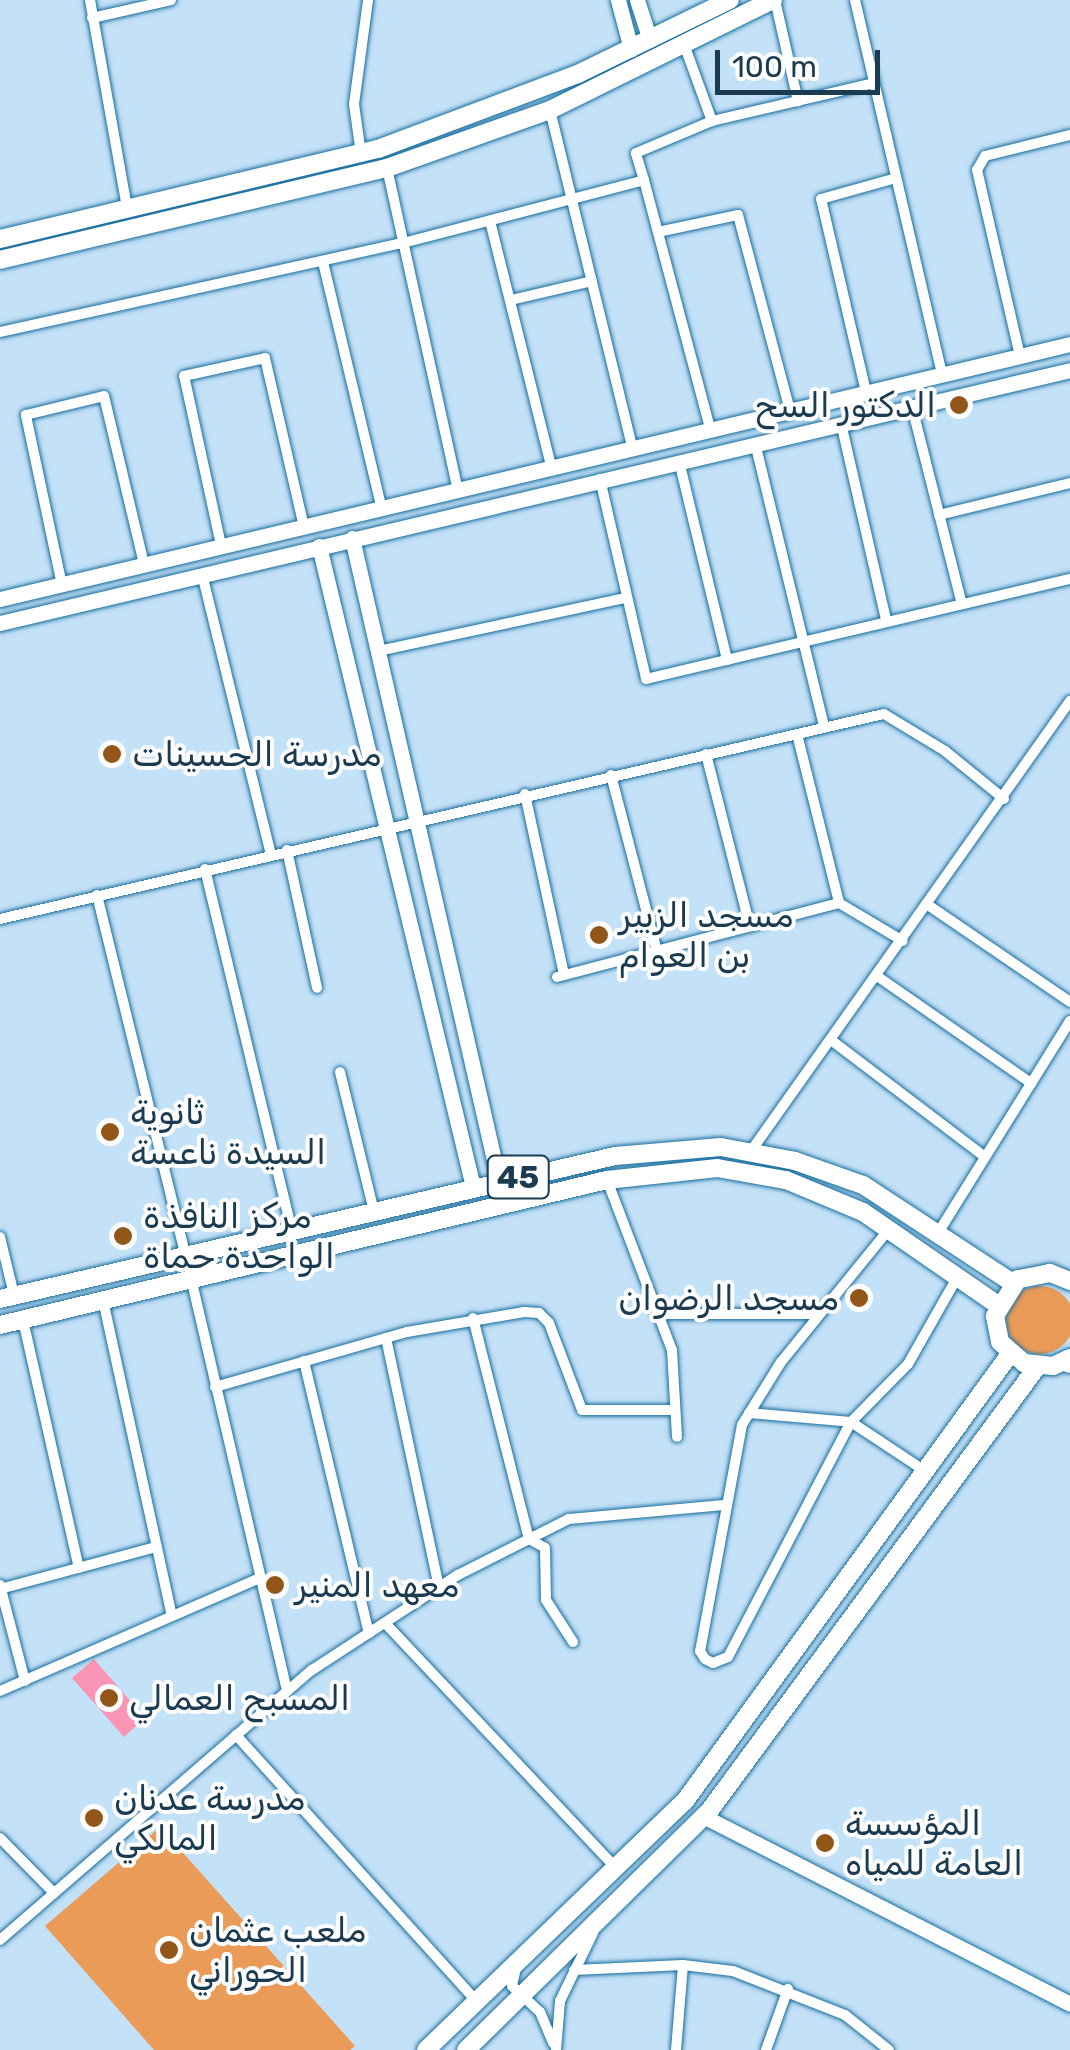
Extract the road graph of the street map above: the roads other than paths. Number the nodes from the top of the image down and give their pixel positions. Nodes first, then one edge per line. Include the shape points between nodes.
1 (90, 0) edge
2 (171, 0) edge
3 (368, 0) edge
4 (618, 0) edge
5 (637, 0) edge
6 (730, 0) edge
7 (774, 0) edge
8 (855, 0) edge
9 (92, 18) junction
10 (650, 40) junction
11 (685, 47) junction
12 (631, 49) junction
13 (874, 83) junction
14 (798, 101) junction
15 (550, 110) junction
16 (712, 121) junction
17 (1070, 135) edge
18 (361, 154) junction
19 (387, 168) junction
20 (896, 178) junction
21 (644, 180) junction
22 (572, 199) junction
23 (127, 208) junction
24 (490, 220) junction
25 (658, 232) junction
26 (0, 239) edge
27 (404, 243) junction
28 (0, 260) edge
29 (323, 262) junction
30 (592, 281) junction
31 (511, 300) junction
32 (0, 332) edge
33 (1070, 344) edge
34 (1020, 356) junction
35 (1070, 370) edge
36 (942, 374) junction
37 (866, 392) junction
38 (912, 407) junction
39 (790, 411) junction
40 (840, 423) junction
41 (711, 431) junction
42 (755, 443) junction
43 (633, 450) junction
44 (680, 461) junction
45 (552, 470) junction
46 (600, 479) junction
47 (1070, 483) edge
48 (458, 491) junction
49 (382, 509) junction
50 (939, 515) junction
51 (304, 526) junction
52 (352, 538) junction
53 (221, 545) junction
54 (318, 546) junction
55 (144, 564) junction
56 (202, 574) junction
57 (1070, 579) edge
58 (62, 584) junction
59 (625, 598) junction
60 (0, 599) edge
61 (961, 602) junction
62 (886, 620) junction
63 (0, 623) edge
64 (804, 638) junction
65 (378, 651) junction
66 (727, 660) junction
67 (1070, 701) edge
68 (824, 727) junction
69 (797, 734) junction
70 (706, 754) junction
71 (611, 775) junction
72 (525, 794) junction
73 (1004, 799) junction
74 (415, 818) junction
75 (386, 826) junction
76 (287, 850) junction
77 (271, 854) junction
78 (205, 870) junction
79 (97, 896) junction
80 (839, 903) junction
81 (928, 905) junction
82 (0, 919) edge
83 (750, 926) junction
84 (903, 941) junction
85 (658, 950) junction
86 (877, 976) junction
87 (317, 988) dead end
88 (1070, 1002) edge
89 (1070, 1022) edge
90 (831, 1040) junction
91 (340, 1072) dead end
92 (1032, 1083) junction
93 (751, 1151) junction
94 (985, 1157) junction
95 (507, 1180) junction
96 (607, 1180) junction
97 (473, 1188) junction
98 (451, 1193) junction
99 (520, 1200) junction
100 (374, 1212) junction
101 (456, 1215) junction
102 (890, 1227) junction
103 (292, 1230) junction
104 (938, 1232) junction
105 (0, 1237) edge
106 (185, 1254) junction
107 (1070, 1258) edge
108 (958, 1276) junction
109 (191, 1278) junction
110 (1064, 1278) edge
111 (1013, 1283) junction
112 (7, 1297) edge
113 (103, 1300) junction
114 (998, 1305) junction
115 (658, 1314) junction
116 (817, 1314) junction
117 (473, 1318) junction
118 (23, 1320) junction
119 (0, 1325) edge
120 (386, 1338) junction
121 (1010, 1354) junction
122 (1069, 1361) edge
123 (304, 1362) junction
124 (1037, 1367) junction
125 (215, 1387) junction
126 (670, 1410) junction
127 (749, 1413) junction
128 (851, 1422) junction
129 (677, 1438) dead end
130 (925, 1471) junction
131 (724, 1505) junction
132 (529, 1539) junction
133 (156, 1547) junction
134 (79, 1568) junction
135 (260, 1578) junction
136 (0, 1587) edge
137 (439, 1587) junction
138 (172, 1616) junction
139 (384, 1622) junction
140 (369, 1633) junction
141 (573, 1642) dead end
142 (25, 1680) junction
143 (0, 1691) edge
144 (288, 1691) junction
145 (236, 1735) junction
146 (707, 1813) junction
147 (0, 1838) edge
148 (616, 1868) junction
149 (54, 1893) junction
150 (597, 1924) junction
151 (0, 1940) edge
152 (520, 1963) junction
153 (683, 1965) junction
154 (574, 1970) junction
155 (788, 1988) junction
156 (1070, 1995) edge
157 (520, 1998) junction
158 (477, 2002) junction
159 (1070, 2004) edge
160 (426, 2050) edge
161 (466, 2050) edge
162 (556, 2050) edge
163 (676, 2050) edge
164 (766, 2050) edge
165 (889, 2050) edge

1 - 9 street
2 - 9 street
3 - 18 street via 354,104
4 - 12 street
5 - 10 street
6 - 10 main road
7 - 11 main road
7 - 14 street
8 - 13 street
9 - 23 street
10 - 12 main road
11 - 15 main road
11 - 16 street
12 - 18 main road via 479,114
13 - 14 street
13 - 20 street
14 - 16 street
15 - 19 main road
15 - 22 street
16 - 21 street via 636,152
17 - 34 street via 986,156 977,170
18 - 23 main road
19 - 27 street
19 - 28 main road
20 - 36 street
20 - 37 street via 821,199
21 - 22 street
21 - 25 street
22 - 24 street
22 - 30 street
23 - 26 main road
24 - 27 street
24 - 31 street
25 - 39 street via 738,216
25 - 41 street
27 - 29 street
27 - 48 street
29 - 32 street
29 - 49 street
30 - 31 street
30 - 43 street
31 - 45 street
33 - 34 street
34 - 36 street
35 - 38 street
36 - 37 street
37 - 39 street
38 - 40 street
38 - 50 street
39 - 41 street
40 - 42 street
40 - 62 street
41 - 43 street
42 - 44 street
42 - 64 street
43 - 45 street
44 - 46 street
44 - 66 street
45 - 48 street
46 - 52 street
46 - 59 street
47 - 50 street
48 - 49 street
49 - 51 street
50 - 61 street
51 - 53 street
51 - 53 street via 265,358 184,376
52 - 54 street
52 - 65 street
53 - 55 street
54 - 56 street
54 - 75 street
55 - 58 street
55 - 58 street via 104,396 26,415
56 - 63 street
56 - 77 street
57 - 61 street
58 - 60 street
59 - 65 street
59 - 66 street via 646,680
61 - 62 street
62 - 64 street
64 - 66 street
64 - 68 street
65 - 74 street
67 - 73 street
68 - 69 street
68 - 73 street via 884,714 945,751
69 - 70 street
69 - 80 street
70 - 71 street
70 - 83 street
71 - 72 street
71 - 85 street
72 - 74 street
72 - 85 street via 561,976
73 - 81 street
74 - 75 street
74 - 95 street
75 - 76 street
75 - 97 street
76 - 77 street
76 - 87 street
77 - 78 street
78 - 79 street
78 - 103 street
79 - 82 street
79 - 106 street
80 - 83 street
80 - 84 street
81 - 84 street
81 - 88 street
83 - 85 street
84 - 86 street
86 - 90 street
86 - 92 street
89 - 92 street
90 - 93 street
90 - 94 street
91 - 100 street
92 - 94 street
93 - 95 main road, 45 via 680,1148
93 - 104 main road, 45 via 863,1185
94 - 104 street
95 - 97 main road, 45
95 - 99 main road
96 - 99 main road, 45
96 - 102 main road, 45 via 717,1168 786,1180
96 - 115 street
97 - 98 main road, 45
98 - 100 main road, 45
98 - 101 main road
99 - 101 main road, 45
100 - 103 main road, 45
101 - 109 main road, 45
102 - 108 main road, 45
102 - 116 street
103 - 106 main road, 45
104 - 111 main road, 45
105 - 112 street
106 - 112 main road, 45
107 - 110 main road
108 - 114 main road, 45
108 - 128 street via 908,1364
109 - 113 main road, 45
109 - 125 street
110 - 111 main road via 1033,1273
111 - 114 main road
113 - 118 main road, 45
113 - 133 street
114 - 121 main road via 996,1326
115 - 116 street
115 - 126 street via 672,1350
116 - 127 street
117 - 120 street
117 - 126 street via 539,1313 582,1410
117 - 132 street
118 - 119 main road, 45
118 - 134 street
120 - 123 street
120 - 137 street
121 - 124 main road
121 - 130 main road
122 - 124 main road
123 - 125 street
123 - 140 street
124 - 146 main road
125 - 135 street
126 - 129 street
127 - 128 street
127 - 131 street
128 - 130 street
128 - 131 street via 728,1657 713,1663 700,1651
130 - 148 main road via 685,1801
131 - 132 street via 569,1519
132 - 137 street
132 - 141 street via 545,1548 546,1600
133 - 134 street
133 - 138 street
134 - 136 street
135 - 138 street
135 - 144 street
136 - 142 street
137 - 139 street
138 - 142 street
139 - 140 street
139 - 148 street
140 - 144 street
142 - 143 street
144 - 145 street
145 - 149 street
145 - 158 street
146 - 150 main road
146 - 156 street
146 - 159 street
147 - 149 street
148 - 152 main road
149 - 151 street
150 - 154 street
150 - 157 main road
152 - 157 street via 512,1986
152 - 158 main road
153 - 154 street
153 - 155 street
153 - 163 street
154 - 162 street via 560,2002
155 - 164 street
155 - 165 street via 844,2015
157 - 161 main road
157 - 162 street via 540,2012
158 - 160 main road

